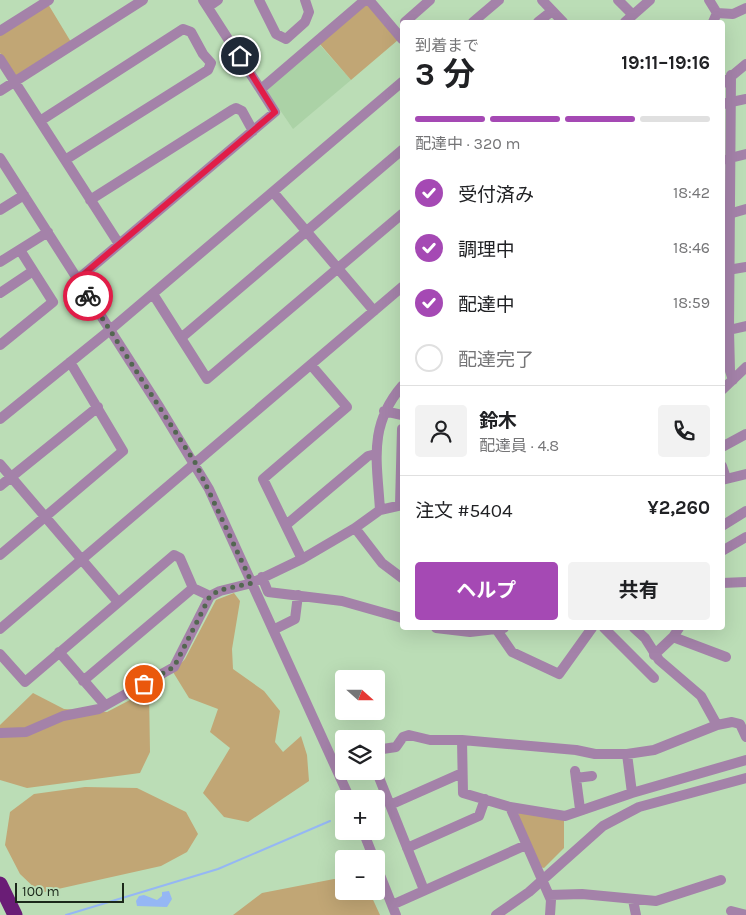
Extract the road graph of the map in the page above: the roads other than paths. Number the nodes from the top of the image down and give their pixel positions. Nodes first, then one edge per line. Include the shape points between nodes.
1 (49, 0) edge
2 (143, 0) edge
3 (218, 0) edge
4 (259, 0) edge
5 (305, 0) edge
6 (367, 0) edge
7 (430, 0) edge
8 (499, 0) edge
9 (542, 0) edge
10 (618, 0) edge
11 (650, 0) edge
12 (709, 0) edge
13 (206, 3) edge
14 (746, 8) edge
15 (552, 10) junction
16 (633, 15) junction
17 (715, 18) edge
18 (410, 20) edge
19 (475, 20) edge
20 (540, 20) edge
21 (562, 20) edge
22 (627, 20) edge
23 (400, 28) edge
24 (0, 32) edge
25 (0, 59) edge
26 (746, 64) edge
27 (731, 74) junction
28 (725, 81) edge
29 (14, 82) junction
30 (400, 84) edge
31 (261, 89) junction
32 (0, 90) edge
33 (746, 99) edge
34 (727, 103) edge
35 (40, 121) junction
36 (254, 131) junction
37 (400, 152) edge
38 (746, 154) edge
39 (0, 158) edge
40 (726, 159) edge
41 (64, 160) junction
42 (272, 192) junction
43 (24, 195) junction
44 (90, 200) junction
45 (746, 209) edge
46 (0, 210) edge
47 (726, 215) edge
48 (400, 216) edge
49 (48, 232) junction
50 (307, 232) junction
51 (119, 244) junction
52 (20, 250) junction
53 (0, 262) edge
54 (746, 267) edge
55 (338, 270) junction
56 (33, 271) junction
57 (726, 271) edge
58 (78, 279) junction
59 (400, 289) edge
60 (0, 293) edge
61 (153, 294) junction
62 (726, 302) edge
63 (374, 311) junction
64 (746, 326) edge
65 (110, 330) junction
66 (729, 330) junction
67 (181, 338) junction
68 (0, 345) edge
69 (70, 362) junction
70 (311, 365) junction
71 (746, 367) edge
72 (728, 379) edge
73 (400, 389) edge
74 (98, 407) junction
75 (384, 411) junction
76 (400, 415) edge
77 (0, 419) edge
78 (746, 434) edge
79 (725, 445) edge
80 (376, 454) junction
81 (0, 464) edge
82 (196, 464) junction
83 (746, 474) edge
84 (11, 477) junction
85 (725, 479) edge
86 (0, 486) edge
87 (400, 505) edge
88 (380, 510) junction
89 (746, 511) edge
90 (45, 517) junction
91 (725, 524) edge
92 (286, 525) junction
93 (355, 528) junction
94 (746, 537) edge
95 (725, 549) edge
96 (0, 555) edge
97 (302, 559) junction
98 (82, 560) junction
99 (400, 576) edge
100 (262, 578) junction
101 (746, 582) edge
102 (252, 583) junction
103 (725, 583) edge
104 (193, 588) junction
105 (298, 595) junction
106 (210, 596) junction
107 (118, 602) junction
108 (400, 617) edge
109 (0, 629) edge
110 (273, 630) junction
111 (453, 630) edge
112 (485, 630) edge
113 (501, 630) edge
114 (591, 630) edge
115 (606, 630) edge
116 (636, 630) edge
117 (678, 630) edge
118 (673, 637) junction
119 (60, 652) junction
120 (0, 654) edge
121 (654, 655) junction
122 (726, 657) dead end
123 (654, 678) dead end
124 (83, 680) junction
125 (105, 705) junction
126 (717, 725) junction
127 (0, 733) edge
128 (746, 737) edge
129 (462, 740) junction
130 (385, 749) edge
131 (627, 754) junction
132 (746, 760) edge
133 (462, 773) junction
134 (592, 776) dead end
135 (746, 778) edge
136 (380, 780) edge
137 (346, 790) edge
138 (632, 793) junction
139 (485, 800) junction
140 (390, 805) junction
141 (510, 807) junction
142 (580, 809) junction
143 (526, 845) junction
144 (407, 848) junction
145 (721, 880) dead end
146 (542, 881) junction
147 (0, 884) edge
148 (385, 888) edge
149 (424, 890) junction
150 (549, 895) junction
151 (633, 900) junction
152 (394, 910) edge
153 (6, 911) edge
154 (731, 911) dead end
155 (496, 915) edge
156 (550, 915) edge
157 (636, 915) edge
158 (746, 915) edge

1 - 24 street
2 - 29 street
3 - 13 street
4 - 5 street via 276,34 286,39 305,22 309,12
6 - 23 street
6 - 31 street
7 - 18 street
8 - 19 street
9 - 15 street
10 - 16 street
11 - 16 street
12 - 17 street
13 - 31 street
14 - 17 street
15 - 20 street
15 - 21 street
16 - 22 street
25 - 29 street
26 - 27 street
27 - 28 street
27 - 34 street
29 - 32 street
29 - 35 street
30 - 42 street
31 - 36 street via 275,112
33 - 34 street
34 - 40 street
35 - 41 street
35 - 41 street via 183,29 192,32 211,63 208,70
36 - 44 street via 242,111 236,108
36 - 51 street
37 - 50 street
38 - 40 street
39 - 43 street
40 - 47 street
41 - 44 street
42 - 50 street
42 - 61 street
43 - 46 street
43 - 49 street
44 - 51 street
45 - 47 street
47 - 57 street
48 - 55 street
49 - 52 street
49 - 58 street
50 - 55 street
50 - 67 street
51 - 58 street
52 - 53 street
52 - 56 street
54 - 57 street
55 - 63 street
55 - 67 street via 207,379
56 - 60 street
56 - 68 street via 53,302
57 - 62 street
58 - 65 street
59 - 63 street
61 - 65 street
61 - 67 street
62 - 66 street
63 - 70 street
64 - 66 street
65 - 69 street
65 - 82 street
66 - 72 street
69 - 74 street
69 - 77 street
70 - 82 street
70 - 92 street via 347,408 263,479
71 - 72 street
73 - 75 street
74 - 84 street
74 - 90 street via 123,451
75 - 76 street
75 - 80 street
78 - 79 street
80 - 88 street
80 - 92 street via 368,456
81 - 84 street
82 - 98 street
82 - 102 street
83 - 85 street
84 - 86 street
84 - 90 street
87 - 88 street
88 - 93 street
89 - 91 street
90 - 96 street
90 - 98 street
92 - 97 street
93 - 97 street
93 - 99 street via 382,563
94 - 95 street
97 - 100 street
98 - 107 street
98 - 109 street
100 - 102 street
100 - 105 street via 268,592
101 - 103 street
102 - 106 street via 220,590
102 - 110 street
104 - 106 street
104 - 107 street via 180,558 174,555
104 - 124 street
105 - 108 street via 342,601
105 - 110 street via 295,619
106 - 125 street via 174,667
107 - 119 street
110 - 137 street
111 - 112 street
113 - 114 street via 512,652 559,674
115 - 123 street
116 - 121 street via 645,638
117 - 118 street
118 - 121 street
118 - 122 street
119 - 120 street via 25,682
119 - 124 street
121 - 126 street via 695,689
124 - 125 street
125 - 127 street via 63,716 26,732
126 - 128 street via 736,722
126 - 131 street via 654,750
129 - 130 street via 430,740 409,735 403,737 396,748
129 - 131 street via 596,754
129 - 133 street
131 - 138 street
132 - 138 street
133 - 139 street via 463,794
133 - 140 street
134 - 142 street via 576,774
135 - 146 street via 639,808 615,819 592,835
136 - 140 street
138 - 142 street
139 - 141 street
139 - 144 street via 479,816
140 - 144 street
141 - 142 street via 565,816
141 - 143 street
143 - 146 street
143 - 149 street
144 - 149 street
145 - 151 street via 656,902
146 - 150 street
146 - 155 street
147 - 153 highway
148 - 152 street
149 - 152 street
150 - 151 street via 582,894
150 - 156 street
151 - 157 street
154 - 158 street

